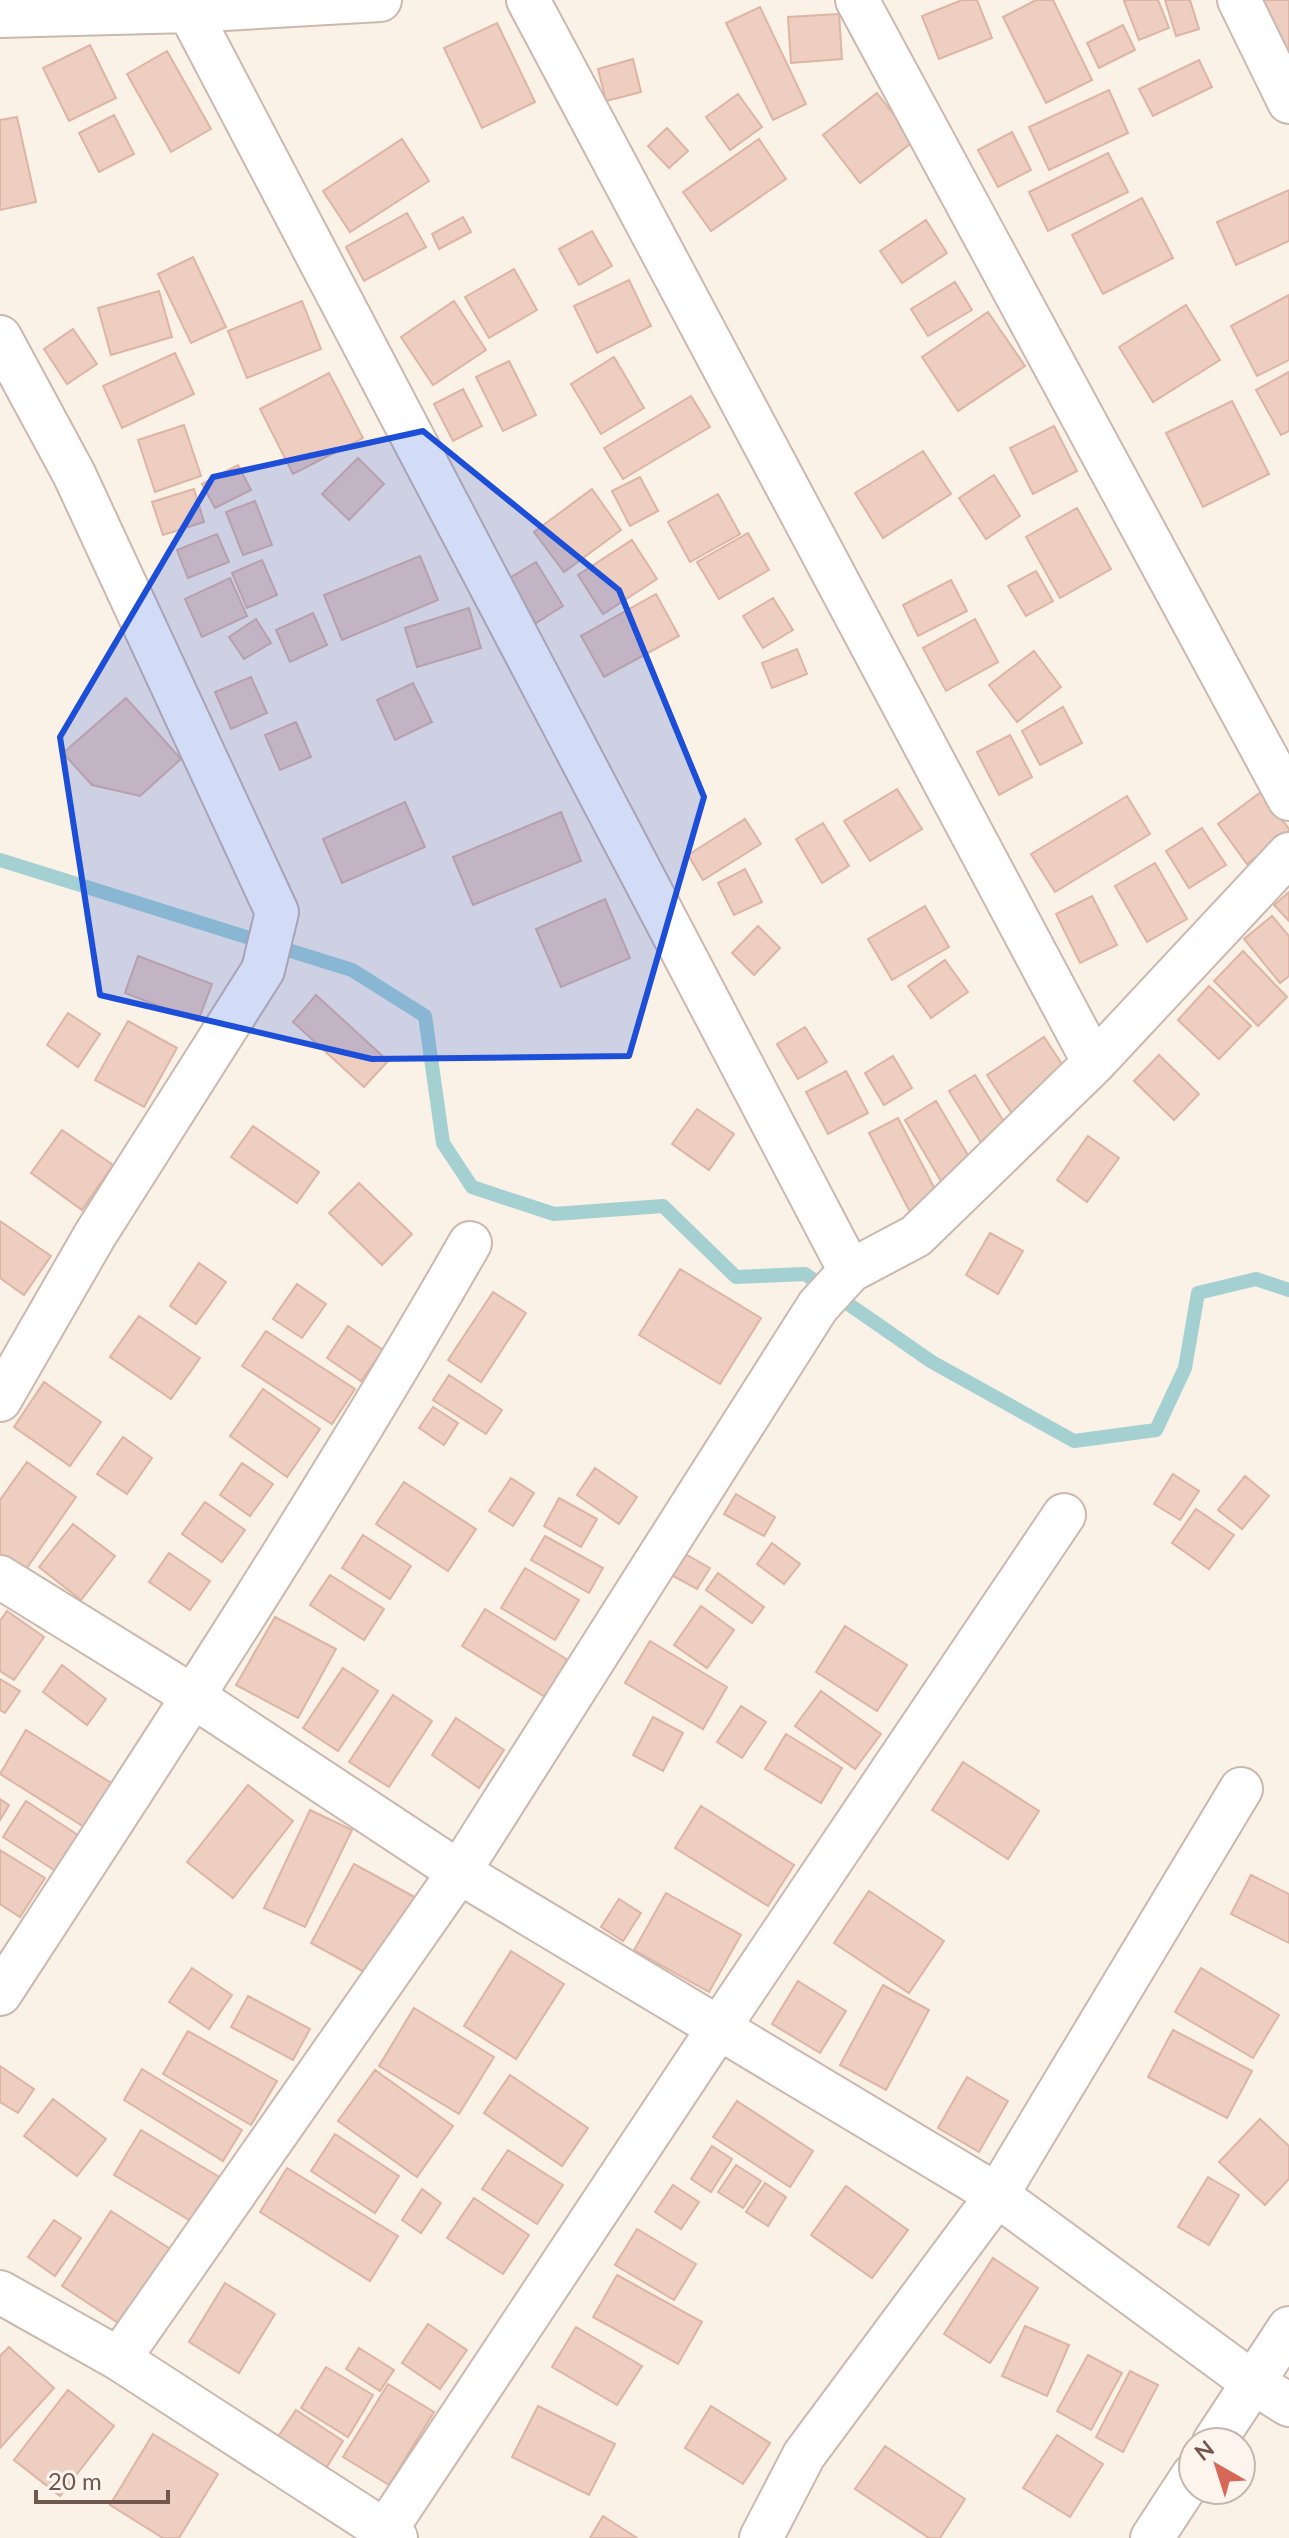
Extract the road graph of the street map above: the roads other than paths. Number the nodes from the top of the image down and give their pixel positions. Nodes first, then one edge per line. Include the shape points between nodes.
1 (380, 0) edge
2 (528, 0) edge
3 (857, 0) edge
4 (1239, 0) edge
5 (189, 11) junction
6 (0, 16) edge
7 (1289, 102) edge
8 (0, 337) edge
9 (1289, 799) edge
10 (1289, 854) edge
11 (1094, 1063) junction
12 (470, 1243) dead end
13 (850, 1271) junction
14 (0, 1400) edge
15 (1064, 1515) dead end
16 (0, 1577) edge
17 (194, 1697) junction
18 (1241, 1789) dead end
19 (459, 1872) junction
20 (0, 1994) edge
21 (718, 2029) junction
22 (997, 2195) junction
23 (0, 2292) edge
24 (1289, 2328) edge
25 (119, 2359) junction
26 (1252, 2382) junction
27 (1289, 2405) edge
28 (1224, 2426) edge
29 (1177, 2500) edge
30 (390, 2534) edge
31 (761, 2538) edge
32 (1152, 2538) edge

1 - 5 street
2 - 11 street
3 - 9 street
4 - 7 street
5 - 6 street
5 - 13 street
8 - 14 street via 74,474 277,912 263,970 95,1235
10 - 11 street
11 - 13 street via 916,1236
12 - 17 street via 385,1391
13 - 19 street via 818,1306
15 - 21 street
16 - 17 street
17 - 19 street
17 - 20 street
18 - 22 street
19 - 21 street
19 - 25 street
21 - 22 street
21 - 30 street
22 - 26 street
22 - 31 street via 804,2455
23 - 25 street
24 - 26 street
25 - 30 street
26 - 27 street
26 - 28 street
29 - 32 street

